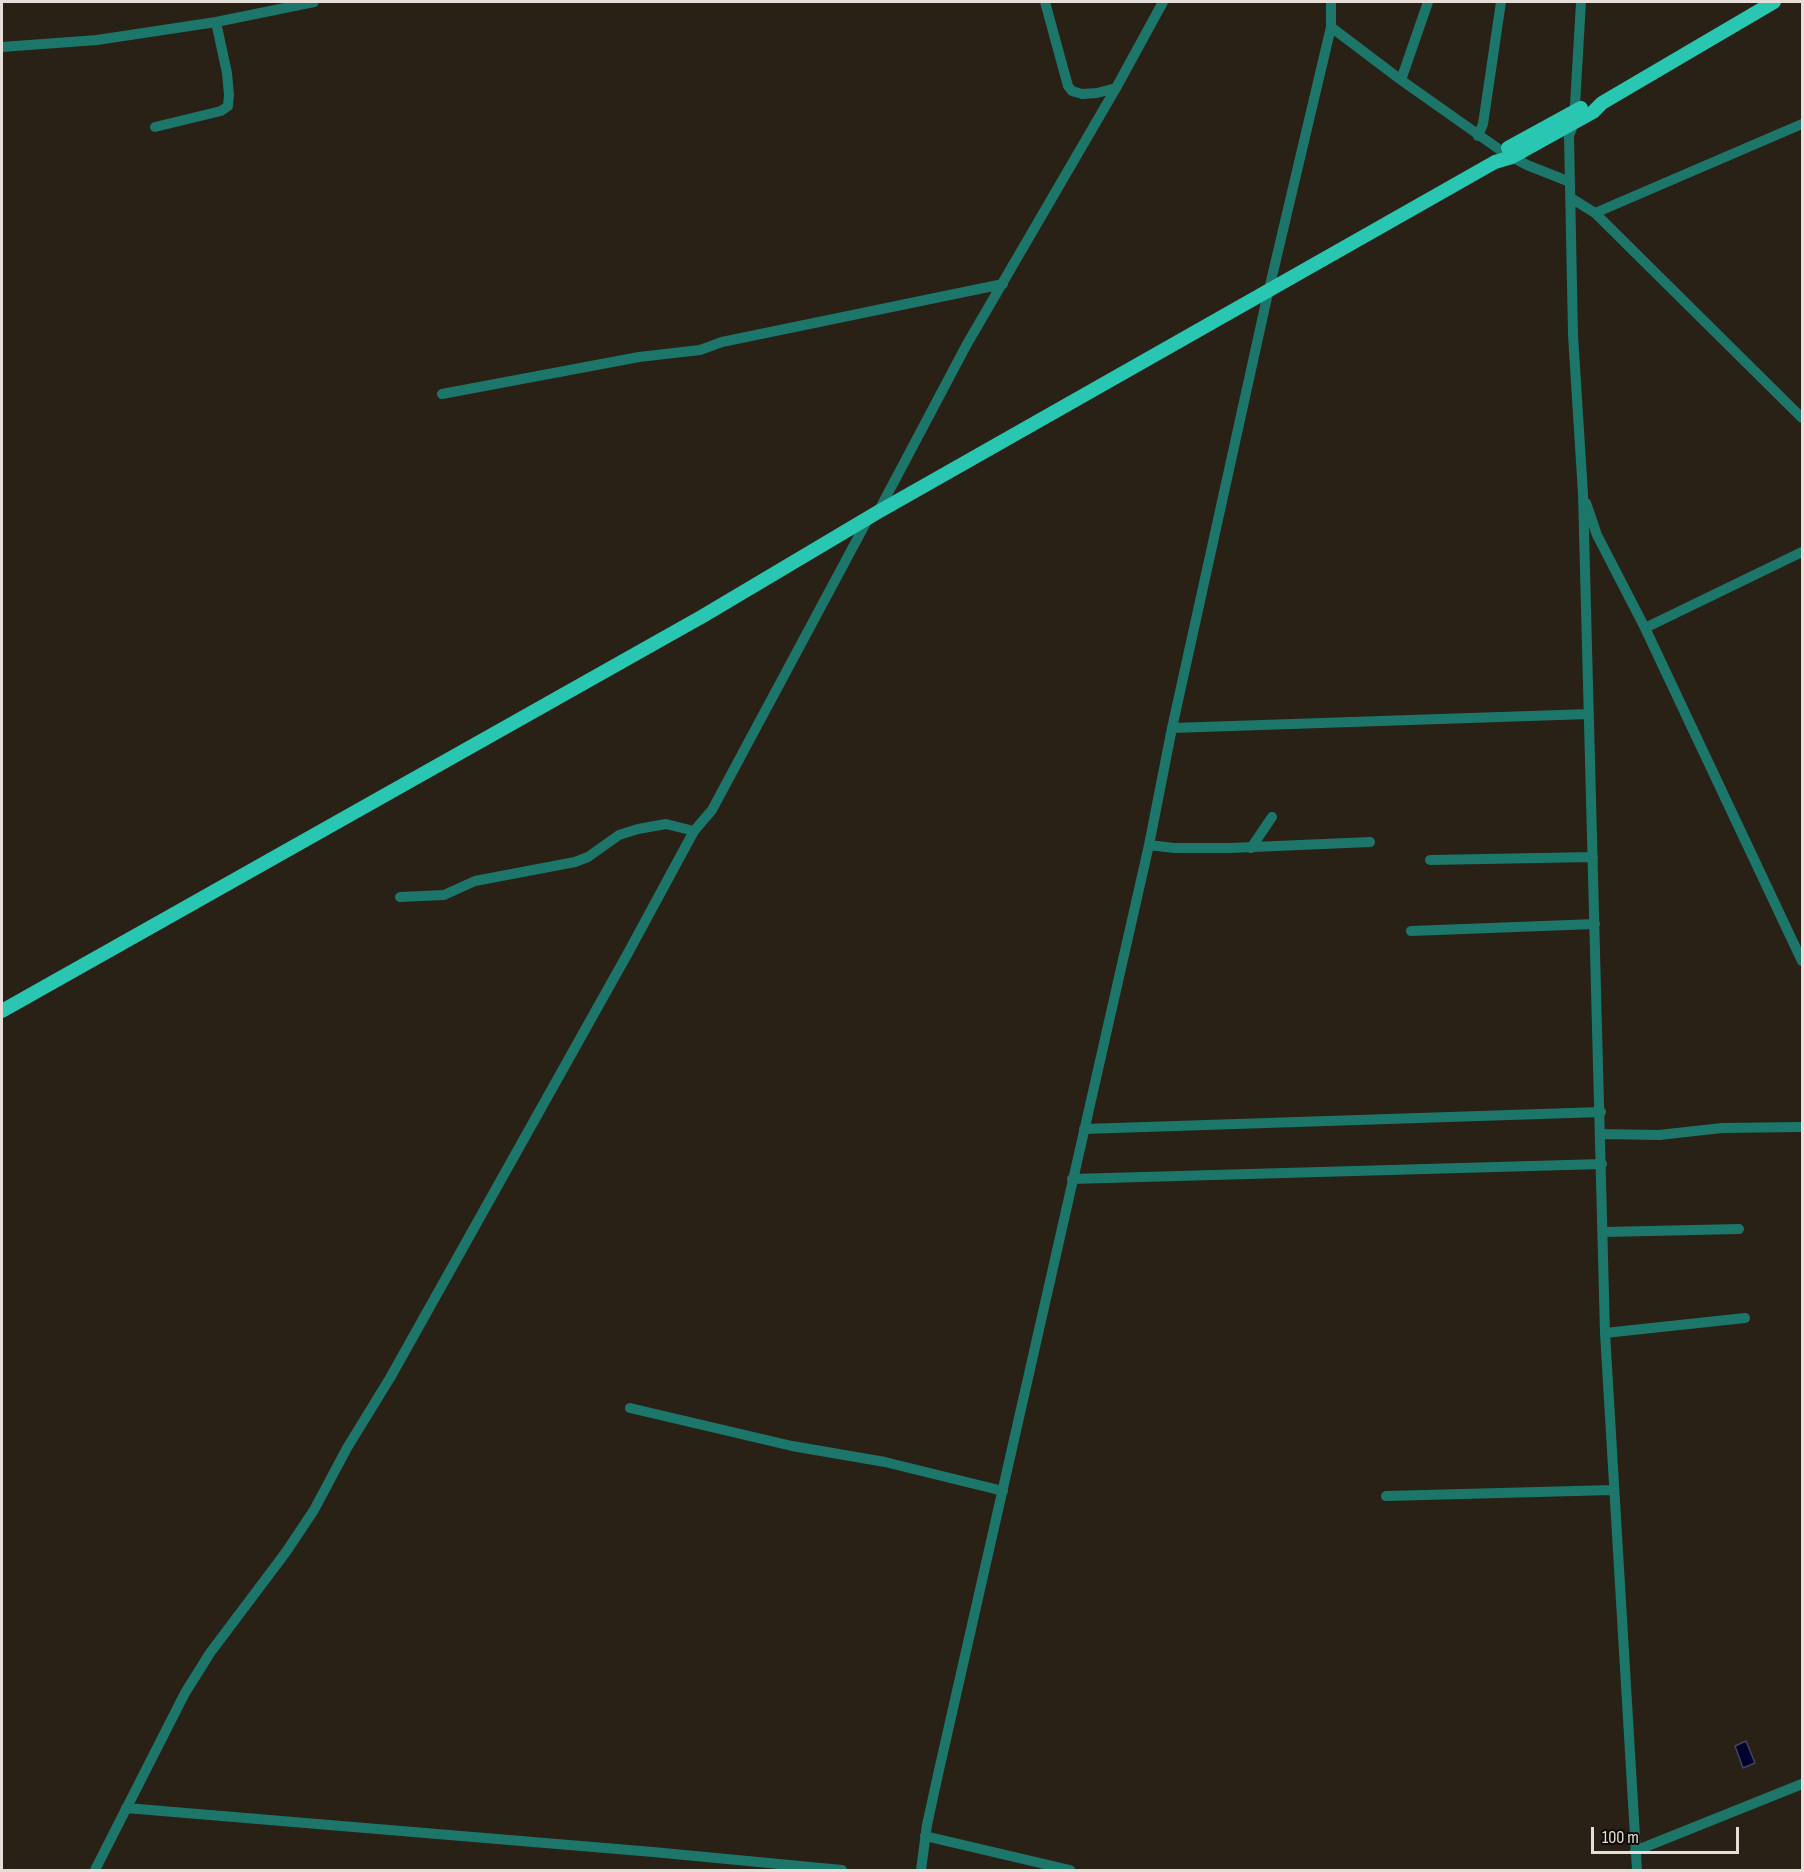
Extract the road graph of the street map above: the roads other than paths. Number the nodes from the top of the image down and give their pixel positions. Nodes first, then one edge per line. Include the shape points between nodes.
1 (314, 2) edge
2 (1045, 2) edge
3 (1163, 2) edge
4 (1331, 2) edge
5 (1428, 2) edge
6 (1501, 2) edge
7 (1581, 2) edge
8 (1774, 2) edge
9 (216, 22) junction
10 (1331, 27) junction
11 (2, 47) edge
12 (1401, 80) junction
13 (1116, 88) junction
14 (1574, 117) junction
15 (1803, 124) edge
16 (154, 127) dead end
17 (1561, 130) junction
18 (1478, 136) junction
19 (1503, 157) junction
20 (1570, 182) junction
21 (1571, 198) junction
22 (1594, 213) junction
23 (1003, 284) junction
24 (1268, 291) junction
25 (442, 394) dead end
26 (1803, 418) edge
27 (1583, 494) junction
28 (873, 516) junction
29 (1803, 552) edge
30 (1646, 628) junction
31 (1588, 714) junction
32 (1172, 728) junction
33 (1272, 817) dead end
34 (694, 831) junction
35 (1370, 842) dead end
36 (1149, 845) junction
37 (1251, 848) junction
38 (1593, 857) junction
39 (1430, 860) dead end
40 (400, 897) dead end
41 (1595, 924) junction
42 (1411, 931) dead end
43 (1803, 961) edge
44 (2, 1011) edge
45 (1601, 1112) junction
46 (1803, 1127) edge
47 (1084, 1129) junction
48 (1601, 1134) junction
49 (1602, 1164) junction
50 (1072, 1179) junction
51 (1739, 1229) dead end
52 (1604, 1232) junction
53 (1745, 1318) dead end
54 (1605, 1333) junction
55 (630, 1408) dead end
56 (1614, 1490) junction
57 (1003, 1491) junction
58 (1386, 1497) dead end
59 (1803, 1784) edge
60 (126, 1808) junction
61 (925, 1836) junction
62 (1635, 1851) junction
63 (95, 1870) edge
64 (842, 1870) edge
65 (921, 1870) edge
66 (1070, 1870) edge
67 (1637, 1870) edge

1 - 9 street
2 - 13 street via 1072,91 1097,93
3 - 13 street
4 - 10 street
5 - 12 street
6 - 18 street
7 - 14 street
8 - 14 main road via 1602,103 1589,104
9 - 11 street via 97,40
9 - 16 street via 227,73 228,106
10 - 12 street
10 - 24 street
12 - 18 street
13 - 23 street
14 - 17 main road
14 - 17 street
15 - 22 street
17 - 19 main road
17 - 20 street
18 - 19 street
19 - 20 street
19 - 24 main road
20 - 21 street
21 - 22 street
21 - 27 street via 1573,335
22 - 26 street
23 - 25 street via 722,342 700,350 639,357
23 - 28 street
24 - 28 main road
24 - 32 street
27 - 30 street via 1597,535
27 - 31 street
28 - 34 street via 712,810
28 - 44 main road
29 - 30 street
30 - 43 street
31 - 32 street
31 - 38 street
32 - 36 street
33 - 37 street
34 - 40 street via 666,824 638,829 619,835 575,862 475,881 444,895
34 - 60 street via 314,1510 210,1653
35 - 37 street
36 - 37 street
36 - 47 street
38 - 39 street
38 - 41 street
41 - 42 street
41 - 45 street
45 - 47 street
45 - 48 street
46 - 48 street via 1722,1128 1659,1135
47 - 50 street
48 - 49 street
49 - 50 street
49 - 52 street
50 - 57 street
51 - 52 street
52 - 54 street
53 - 54 street
54 - 56 street
55 - 57 street
56 - 58 street
56 - 62 street
57 - 61 street
59 - 62 street
60 - 63 street
60 - 64 street
61 - 65 street
61 - 66 street
62 - 67 street

